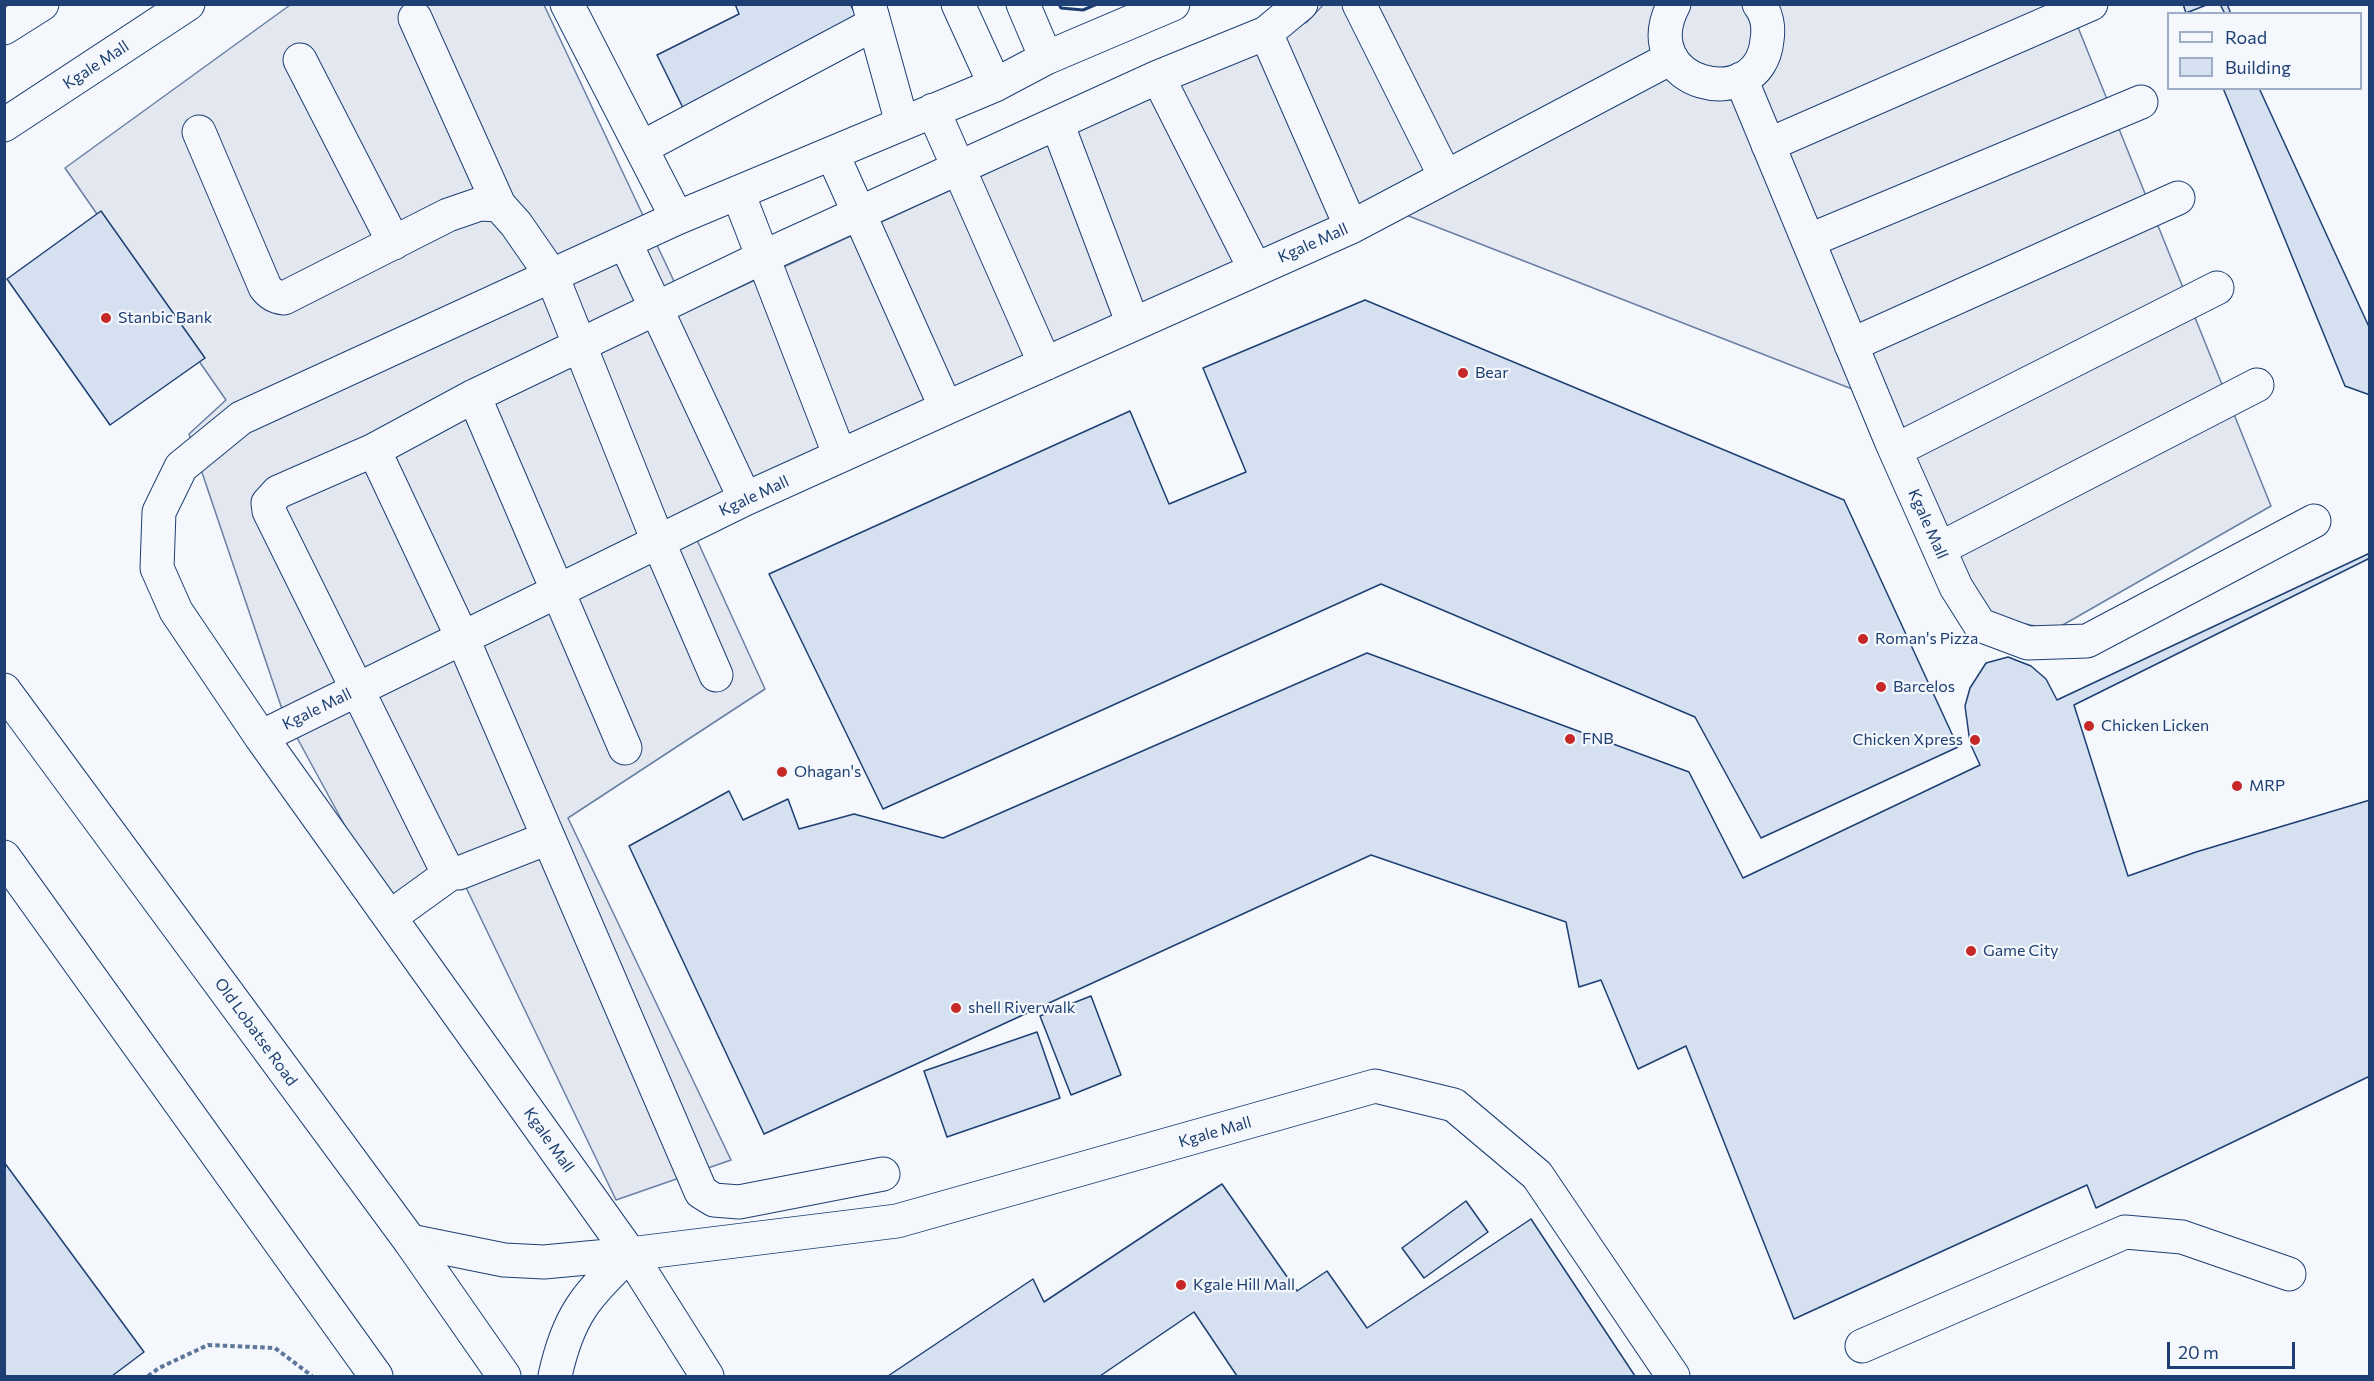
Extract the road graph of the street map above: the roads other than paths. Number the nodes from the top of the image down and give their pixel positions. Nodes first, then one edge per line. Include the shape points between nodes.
1 (42, 4) edge
2 (188, 4) edge
3 (567, 4) edge
4 (958, 4) edge
5 (1023, 4) edge
6 (1173, 4) edge
7 (1301, 4) edge
8 (1359, 4) edge
9 (1674, 4) edge
10 (2091, 4) edge
11 (1765, 6) edge
12 (872, 14) edge
13 (415, 18) dead end
14 (4, 28) edge
15 (1266, 33) junction
16 (1047, 58) junction
17 (1671, 58) junction
18 (300, 60) dead end
19 (1158, 77) junction
20 (1741, 79) junction
21 (995, 85) junction
22 (2141, 102) dead end
23 (933, 110) junction
24 (902, 123) junction
25 (1057, 123) junction
26 (4, 125) edge
27 (199, 132) dead end
28 (1768, 145) junction
29 (641, 148) junction
30 (832, 153) junction
31 (958, 167) junction
32 (1445, 176) junction
33 (738, 192) junction
34 (2178, 198) dead end
35 (499, 205) junction
36 (860, 214) junction
37 (677, 218) junction
38 (1351, 227) junction
39 (1808, 241) junction
40 (625, 242) junction
41 (394, 243) junction
42 (763, 257) junction
43 (1255, 269) junction
44 (552, 276) junction
45 (2217, 288) dead end
46 (657, 309) junction
47 (1133, 324) junction
48 (1851, 345) junction
49 (579, 346) junction
50 (1045, 364) junction
51 (2257, 385) dead end
52 (474, 396) junction
53 (946, 408) junction
54 (374, 450) junction
55 (1896, 450) junction
56 (840, 456) junction
57 (745, 499) junction
58 (2314, 521) dead end
59 (658, 541) junction
60 (1939, 549) junction
61 (558, 590) junction
62 (462, 637) junction
63 (716, 675) dead end
64 (358, 689) junction
65 (4, 690) edge
66 (261, 737) junction
67 (625, 748) dead end
68 (548, 838) junction
69 (4, 857) edge
70 (452, 873) junction
71 (390, 917) junction
72 (883, 1174) dead end
73 (410, 1241) junction
74 (630, 1254) junction
75 (2289, 1274) dead end
76 (1862, 1346) dead end
77 (376, 1377) edge
78 (504, 1377) edge
79 (555, 1377) edge
80 (706, 1377) edge
81 (1673, 1377) edge

1 - 14 main road
2 - 26 main road, Kgale Mall
3 - 29 main road
4 - 21 main road
5 - 16 main road
6 - 16 main road
7 - 15 main road
8 - 32 main road
9 - 17 main road via 1667,18 1665,38
10 - 28 main road
11 - 20 main road via 1767,49 1757,67
12 - 24 main road
12 - 29 main road
13 - 35 main road
15 - 19 main road
15 - 38 main road
16 - 21 main road
17 - 20 main road via 1683,73 1701,83 1721,85
17 - 32 main road, Kgale Mall
18 - 41 main road
19 - 25 main road
19 - 43 main road
20 - 28 main road, Kgale Mall
21 - 23 main road
22 - 39 main road
23 - 24 main road
23 - 31 main road
24 - 30 main road
25 - 31 main road
25 - 47 main road
27 - 41 main road via 269,293 284,298
28 - 39 main road, Kgale Mall
29 - 37 main road
30 - 33 main road
30 - 36 main road
31 - 36 main road
31 - 50 main road
32 - 38 main road, Kgale Mall
33 - 37 main road
33 - 42 main road
34 - 48 main road
35 - 41 main road via 480,204 448,215
35 - 44 main road
36 - 42 main road
36 - 53 main road
37 - 40 main road
38 - 43 main road, Kgale Mall
39 - 48 main road, Kgale Mall
40 - 44 main road
40 - 46 main road
42 - 46 main road
42 - 56 main road
43 - 47 main road, Kgale Mall
44 - 49 main road
44 - 66 main road via 242,418 181,467 159,512 157,568 177,611
45 - 55 main road
46 - 49 main road
46 - 57 main road
47 - 50 main road, Kgale Mall
48 - 55 main road, Kgale Mall
49 - 52 main road
49 - 59 main road
50 - 53 main road, Kgale Mall
51 - 60 main road
52 - 54 main road
52 - 61 main road
53 - 56 main road, Kgale Mall
54 - 62 main road
54 - 64 main road via 278,492 268,502 269,511
55 - 60 main road, Kgale Mall
56 - 57 main road, Kgale Mall
57 - 59 main road, Kgale Mall
58 - 60 main road, Kgale Mall via 2087,641 2028,643 1980,625 1956,587
59 - 61 main road, Kgale Mall
59 - 63 main road
61 - 62 main road, Kgale Mall
61 - 67 main road
62 - 64 main road, Kgale Mall
62 - 68 main road
64 - 66 main road, Kgale Mall
64 - 70 main road via 440,857
65 - 73 main road, Old Lobatse Road
66 - 71 main road, Kgale Mall
68 - 70 main road
68 - 72 main road via 701,1192 714,1200 739,1202
69 - 77 main road
70 - 71 main road
71 - 74 main road, Kgale Mall
73 - 74 main road, Kgale Mall via 504,1260 544,1262
73 - 78 main road, Old Lobatse Road
74 - 79 main road via 590,1292 570,1323
74 - 80 main road, Kgale Mall
74 - 81 main road, Kgale Mall via 897,1221 1376,1086 1454,1105 1537,1174
75 - 76 main road via 2182,1237 2125,1232

